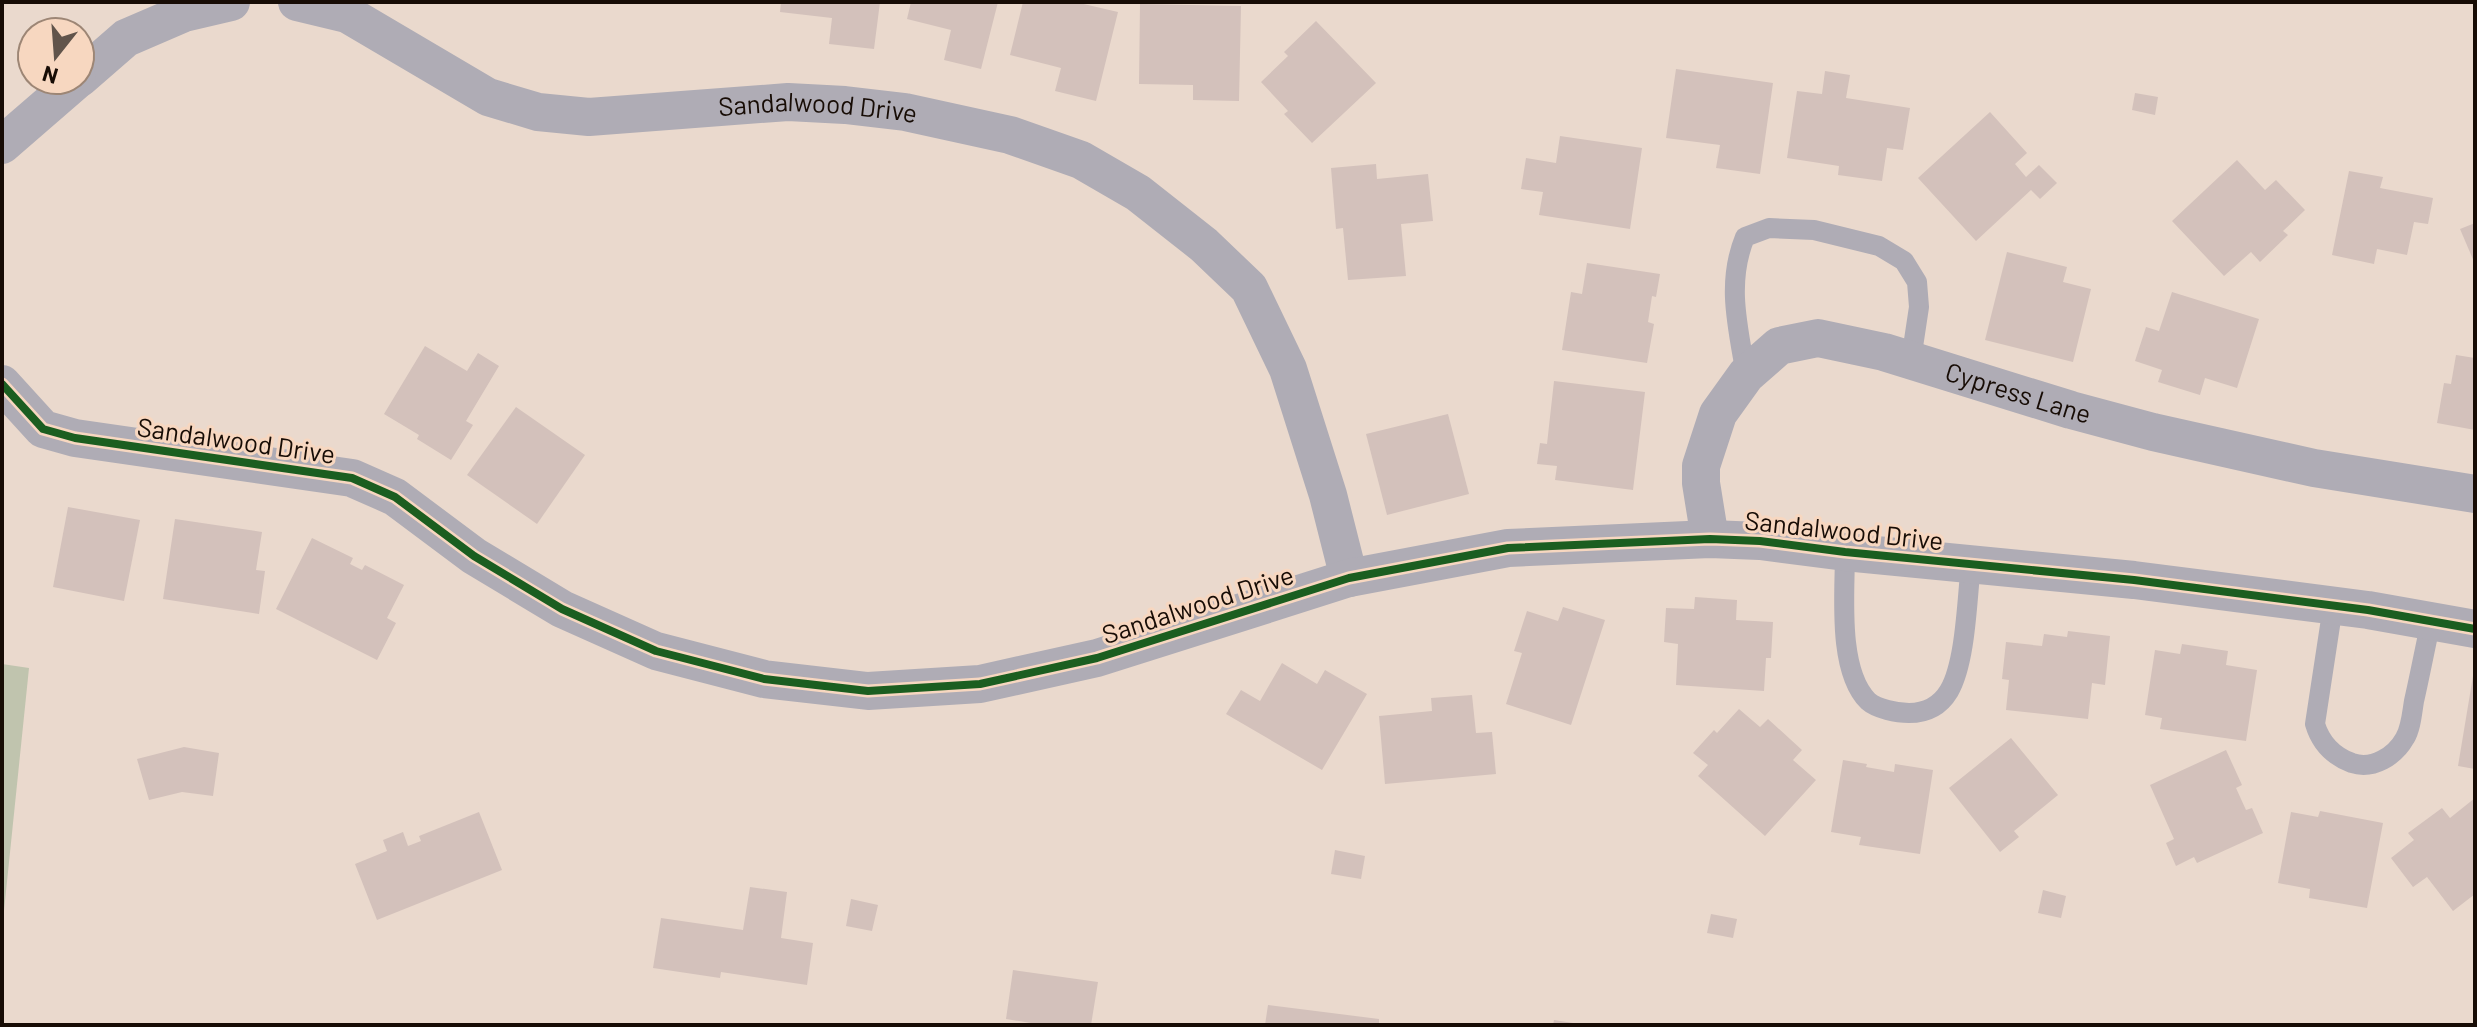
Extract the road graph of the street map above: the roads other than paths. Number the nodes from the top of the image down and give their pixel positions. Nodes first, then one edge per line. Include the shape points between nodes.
1 (231, 2) edge
2 (297, 2) edge
3 (96, 64) edge
4 (59, 96) edge
5 (2, 145) edge
6 (1911, 360) junction
7 (1746, 375) junction
8 (2, 384) edge
9 (2475, 494) edge
10 (1710, 539) junction
11 (1845, 552) junction
12 (1971, 564) junction
13 (1349, 578) junction
14 (2333, 606) junction
15 (2431, 621) junction
16 (2475, 629) edge

1 - 3 street via 184,13 126,38
2 - 13 street, Sandalwood Drive via 347,14 488,97 538,112 589,117 788,102 845,105 1010,135 1081,160 1138,193 1249,288 1288,369
4 - 5 street
6 - 7 street, Cypress Lane via 1818,338 1779,346
6 - 7 lane via 1919,307 1917,282 1904,261 1879,246 1814,230 1769,228 1745,237 1733,282
6 - 9 street, Cypress Lane via 2183,440
7 - 10 street, Cypress Lane via 1718,414 1701,466
8 - 13 street, Sandalwood Drive via 43,429 75,438 352,478 395,497 474,556 562,609 656,651 764,679 868,691 980,684 1097,658
10 - 11 street, Sandalwood Drive
10 - 13 street, Sandalwood Drive via 1508,548
11 - 12 street, Sandalwood Drive
11 - 12 lane via 1845,644 1858,687 1870,703 1900,713 1935,708 1948,693 1957,672
12 - 14 street, Sandalwood Drive
14 - 15 street, Sandalwood Drive
14 - 15 lane via 2315,724 2328,748 2360,765 2393,753 2407,735
15 - 16 street, Sandalwood Drive

